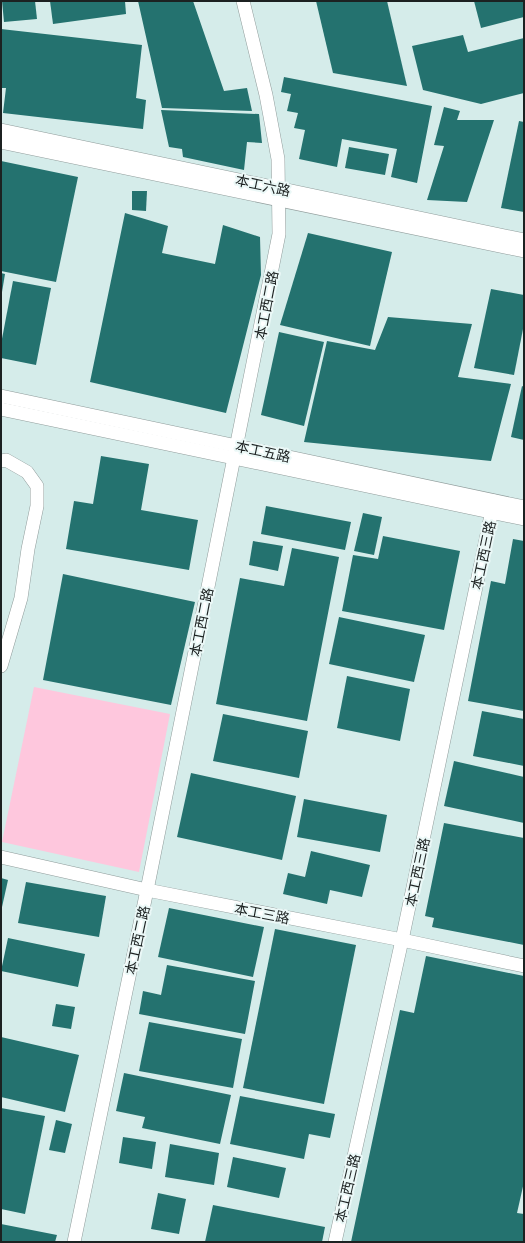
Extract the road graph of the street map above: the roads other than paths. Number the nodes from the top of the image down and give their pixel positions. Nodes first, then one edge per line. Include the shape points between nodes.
1 (243, 1) edge
2 (1, 130) edge
3 (1, 142) edge
4 (278, 194) junction
5 (524, 240) edge
6 (524, 251) edge
7 (1, 396) edge
8 (1, 409) edge
9 (236, 452) junction
10 (1, 461) edge
11 (493, 507) junction
12 (524, 507) edge
13 (524, 519) edge
14 (1, 666) edge
15 (1, 857) edge
16 (147, 890) junction
17 (402, 940) junction
18 (524, 966) edge
19 (74, 1242) edge
20 (335, 1242) edge

1 - 4 street, 本工西二路 via 266,95 278,159
2 - 4 street, 本工六路
3 - 4 street, 本工六路
4 - 5 street, 本工六路
4 - 6 street, 本工六路
4 - 9 street, 本工西二路 via 279,234
7 - 9 street, 本工五路
8 - 9 street, 本工五路
9 - 11 street, 本工五路
9 - 16 street, 本工西二路
10 - 14 street via 6,460 27,472 37,486 37,506 20,598
11 - 12 street, 本工五路
11 - 13 street, 本工五路
11 - 17 street, 本工西三路
15 - 16 street, 本工三路
16 - 17 street, 本工三路
16 - 19 street, 本工西二路
17 - 18 street, 本工三路
17 - 20 street, 本工西三路

